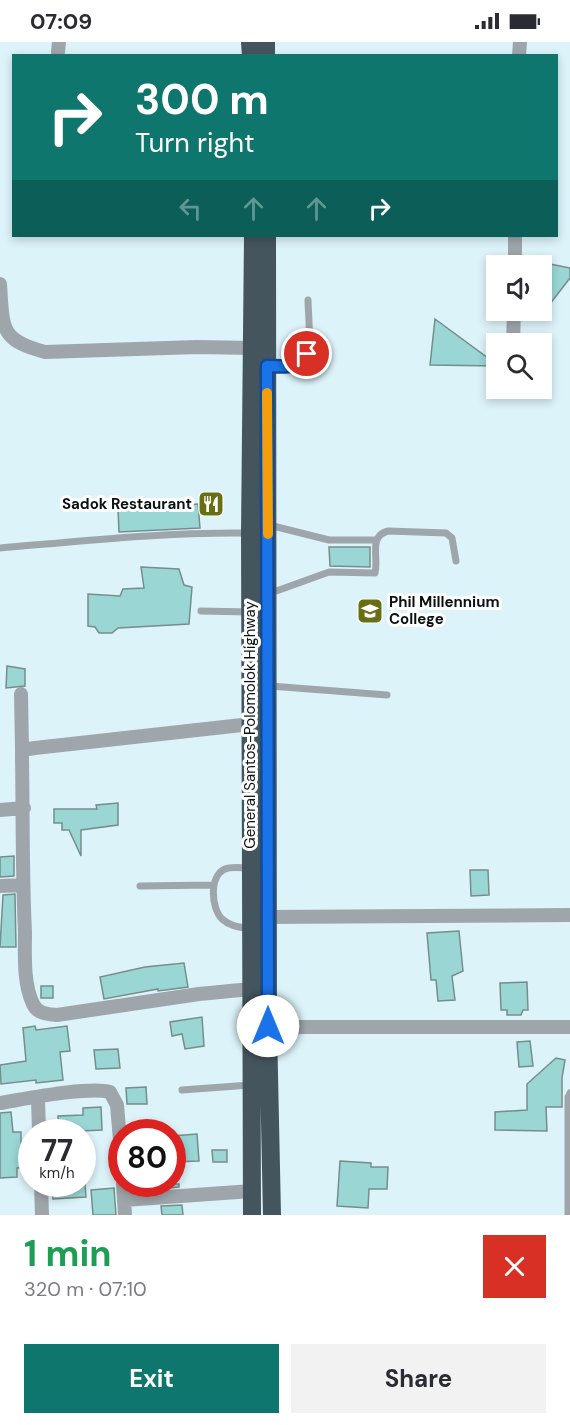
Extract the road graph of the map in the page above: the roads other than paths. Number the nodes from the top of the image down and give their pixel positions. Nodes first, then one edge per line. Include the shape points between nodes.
1 (253, 237) edge
2 (267, 237) edge
3 (515, 237) edge
4 (514, 255) edge
5 (0, 284) edge
6 (308, 300) dead end
7 (253, 348) junction
8 (267, 366) junction
9 (268, 525) junction
10 (250, 533) junction
11 (376, 540) junction
12 (0, 548) edge
13 (456, 561) dead end
14 (268, 594) junction
15 (201, 611) dead end
16 (251, 612) junction
17 (267, 686) junction
18 (21, 694) dead end
19 (387, 695) dead end
20 (251, 724) junction
21 (22, 750) junction
22 (24, 808) junction
23 (0, 810) edge
24 (251, 868) junction
25 (23, 885) junction
26 (214, 885) junction
27 (0, 886) edge
28 (140, 886) dead end
29 (570, 915) edge
30 (268, 917) junction
31 (251, 929) junction
32 (251, 989) junction
33 (268, 1026) junction
34 (570, 1027) edge
35 (252, 1085) junction
36 (182, 1089) dead end
37 (570, 1093) edge
38 (38, 1098) junction
39 (0, 1103) edge
40 (39, 1119) edge
41 (118, 1119) edge
42 (252, 1191) junction
43 (41, 1197) edge
44 (124, 1197) edge
45 (124, 1200) junction
46 (42, 1215) edge
47 (125, 1215) edge
48 (252, 1215) edge
49 (272, 1215) edge
50 (568, 1215) edge

1 - 7 highway
2 - 8 highway, General Santos-Polomolok Highway
3 - 4 street
5 - 7 street via 3,327 9,338 45,352
6 - 8 lane via 309,348 304,360 291,366
7 - 10 highway
8 - 9 highway, General Santos-Polomolok Highway
9 - 11 lane via 350,543
9 - 14 highway, General Santos-Polomolok Highway
10 - 12 lane via 205,532
10 - 16 highway
11 - 13 lane via 388,531 446,533 452,538
11 - 14 lane via 373,574 350,569 329,572
14 - 17 highway, General Santos-Polomolok Highway
15 - 16 lane
16 - 20 highway
17 - 19 lane
17 - 30 highway, General Santos-Polomolok Highway
18 - 21 street
20 - 21 street
20 - 24 highway
21 - 22 street
22 - 23 street
22 - 25 street
24 - 26 lane via 223,870
24 - 31 highway
25 - 27 street
25 - 32 street via 26,974 32,1002 40,1012 57,1016
26 - 28 lane
26 - 31 lane via 215,907 221,918
29 - 30 street
30 - 33 highway, General Santos-Polomolok Highway
31 - 32 highway
32 - 35 highway
33 - 34 street
33 - 49 highway, General Santos-Polomolok Highway
35 - 36 lane
35 - 42 highway
37 - 50 lane
38 - 39 street
38 - 40 street
38 - 41 street via 110,1092
42 - 45 street
42 - 48 highway
43 - 46 street
44 - 45 street
45 - 47 street

